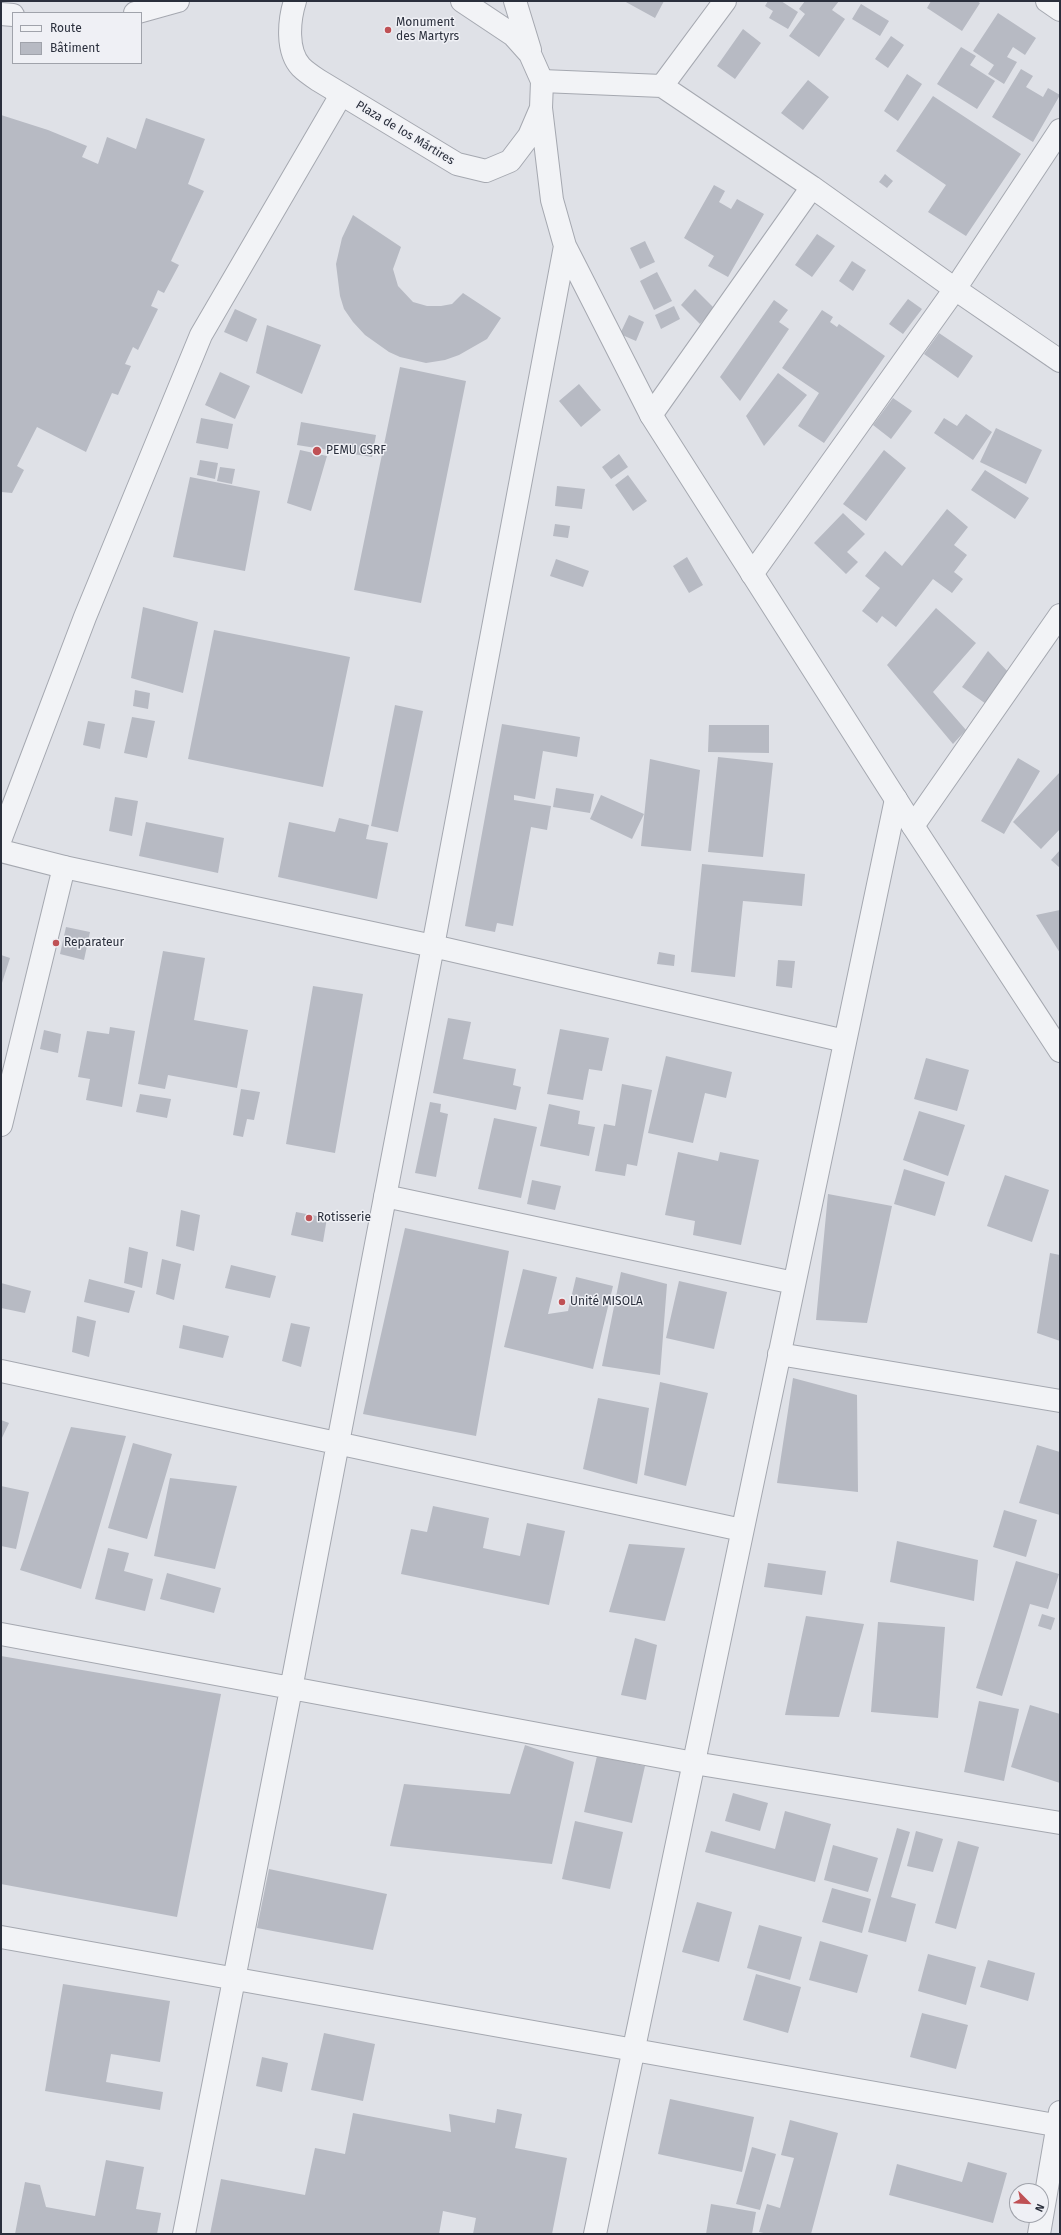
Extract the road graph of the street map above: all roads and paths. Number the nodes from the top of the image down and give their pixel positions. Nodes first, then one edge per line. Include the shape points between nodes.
1 (178, 1) edge
2 (462, 1) edge
3 (515, 1) edge
4 (725, 1) edge
5 (1047, 1) edge
6 (293, 7) edge
7 (1060, 10) edge
8 (139, 12) edge
9 (1, 14) edge
10 (12, 15) edge
11 (530, 54) junction
12 (542, 81) junction
13 (662, 86) junction
14 (341, 95) junction
15 (542, 108) junction
16 (1060, 130) edge
17 (812, 187) junction
18 (565, 246) junction
19 (955, 289) junction
20 (1060, 361) edge
21 (651, 415) junction
22 (752, 574) junction
23 (1060, 615) edge
24 (896, 799) junction
25 (913, 826) junction
26 (1, 838) edge
27 (1, 851) edge
28 (64, 867) junction
29 (433, 946) junction
30 (845, 1040) junction
31 (1060, 1051) edge
32 (1, 1125) edge
33 (385, 1196) junction
34 (794, 1283) junction
35 (779, 1354) junction
36 (1, 1371) edge
37 (1060, 1400) edge
38 (337, 1443) junction
39 (742, 1530) junction
40 (1, 1634) edge
41 (291, 1689) junction
42 (694, 1763) junction
43 (1060, 1823) edge
44 (1, 1937) edge
45 (233, 1979) junction
46 (633, 2051) junction
47 (1059, 2121) edge
48 (184, 2234) edge
49 (595, 2234) edge
50 (1039, 2234) edge

1 - 8 street
2 - 11 street, Plaza de los Mártires via 513,35
3 - 11 street
4 - 13 street
5 - 7 street
6 - 14 street, Plaza de los Mártires via 291,45 300,66
9 - 10 street
11 - 12 street, Plaza de los Mártires
12 - 13 street
12 - 15 street, Plaza de los Mártires
13 - 17 street
14 - 15 street, Plaza de los Mártires via 457,164 486,171 510,161 529,136
14 - 26 street via 201,335 85,617
15 - 18 street via 552,200
16 - 19 street
17 - 19 street
17 - 21 street
18 - 21 street
18 - 29 street
19 - 20 street
19 - 22 street
21 - 22 street
22 - 24 street
23 - 25 street
24 - 25 street
24 - 30 street
25 - 31 street
27 - 28 street
28 - 29 street
28 - 32 street
29 - 30 street
29 - 33 street
30 - 34 street
33 - 34 street
33 - 38 street
34 - 35 street
35 - 37 street
35 - 39 street
36 - 38 street
38 - 39 street
38 - 41 street
39 - 42 street
40 - 41 street
41 - 42 street
41 - 45 street
42 - 43 street
42 - 46 street
44 - 45 street
45 - 46 street
45 - 48 street
46 - 47 street
46 - 49 street
47 - 50 street

